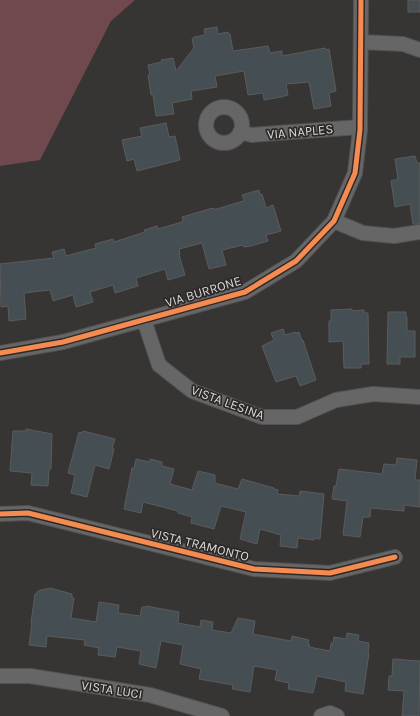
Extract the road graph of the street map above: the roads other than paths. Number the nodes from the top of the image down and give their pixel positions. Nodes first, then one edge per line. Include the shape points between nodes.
1 (361, 0) edge
2 (361, 42) junction
3 (420, 50) edge
4 (360, 127) junction
5 (240, 132) dead end
6 (334, 221) junction
7 (420, 232) edge
8 (144, 320) junction
9 (0, 354) edge
10 (420, 397) edge
11 (0, 514) edge
12 (395, 557) dead end
13 (0, 676) edge
14 (222, 716) edge
15 (321, 716) edge
16 (337, 716) edge

1 - 2 street, VIA BURRONE
2 - 3 street via 402,44
2 - 4 street, VIA BURRONE
4 - 5 street, VIA NAPLES via 252,135
4 - 6 street, VIA BURRONE via 355,173
6 - 7 street via 363,233 394,236
6 - 8 street, VIA BURRONE via 296,261 245,292
8 - 9 street, VIA BURRONE via 63,342
8 - 10 street, VISTA LESINA via 160,365 192,392 262,417 297,417 336,400 373,394
11 - 12 street, VISTA TRAMONTO via 28,513 254,569 330,573
13 - 14 street, VISTA LUCI via 30,676 150,695
15 - 16 street via 330,713

